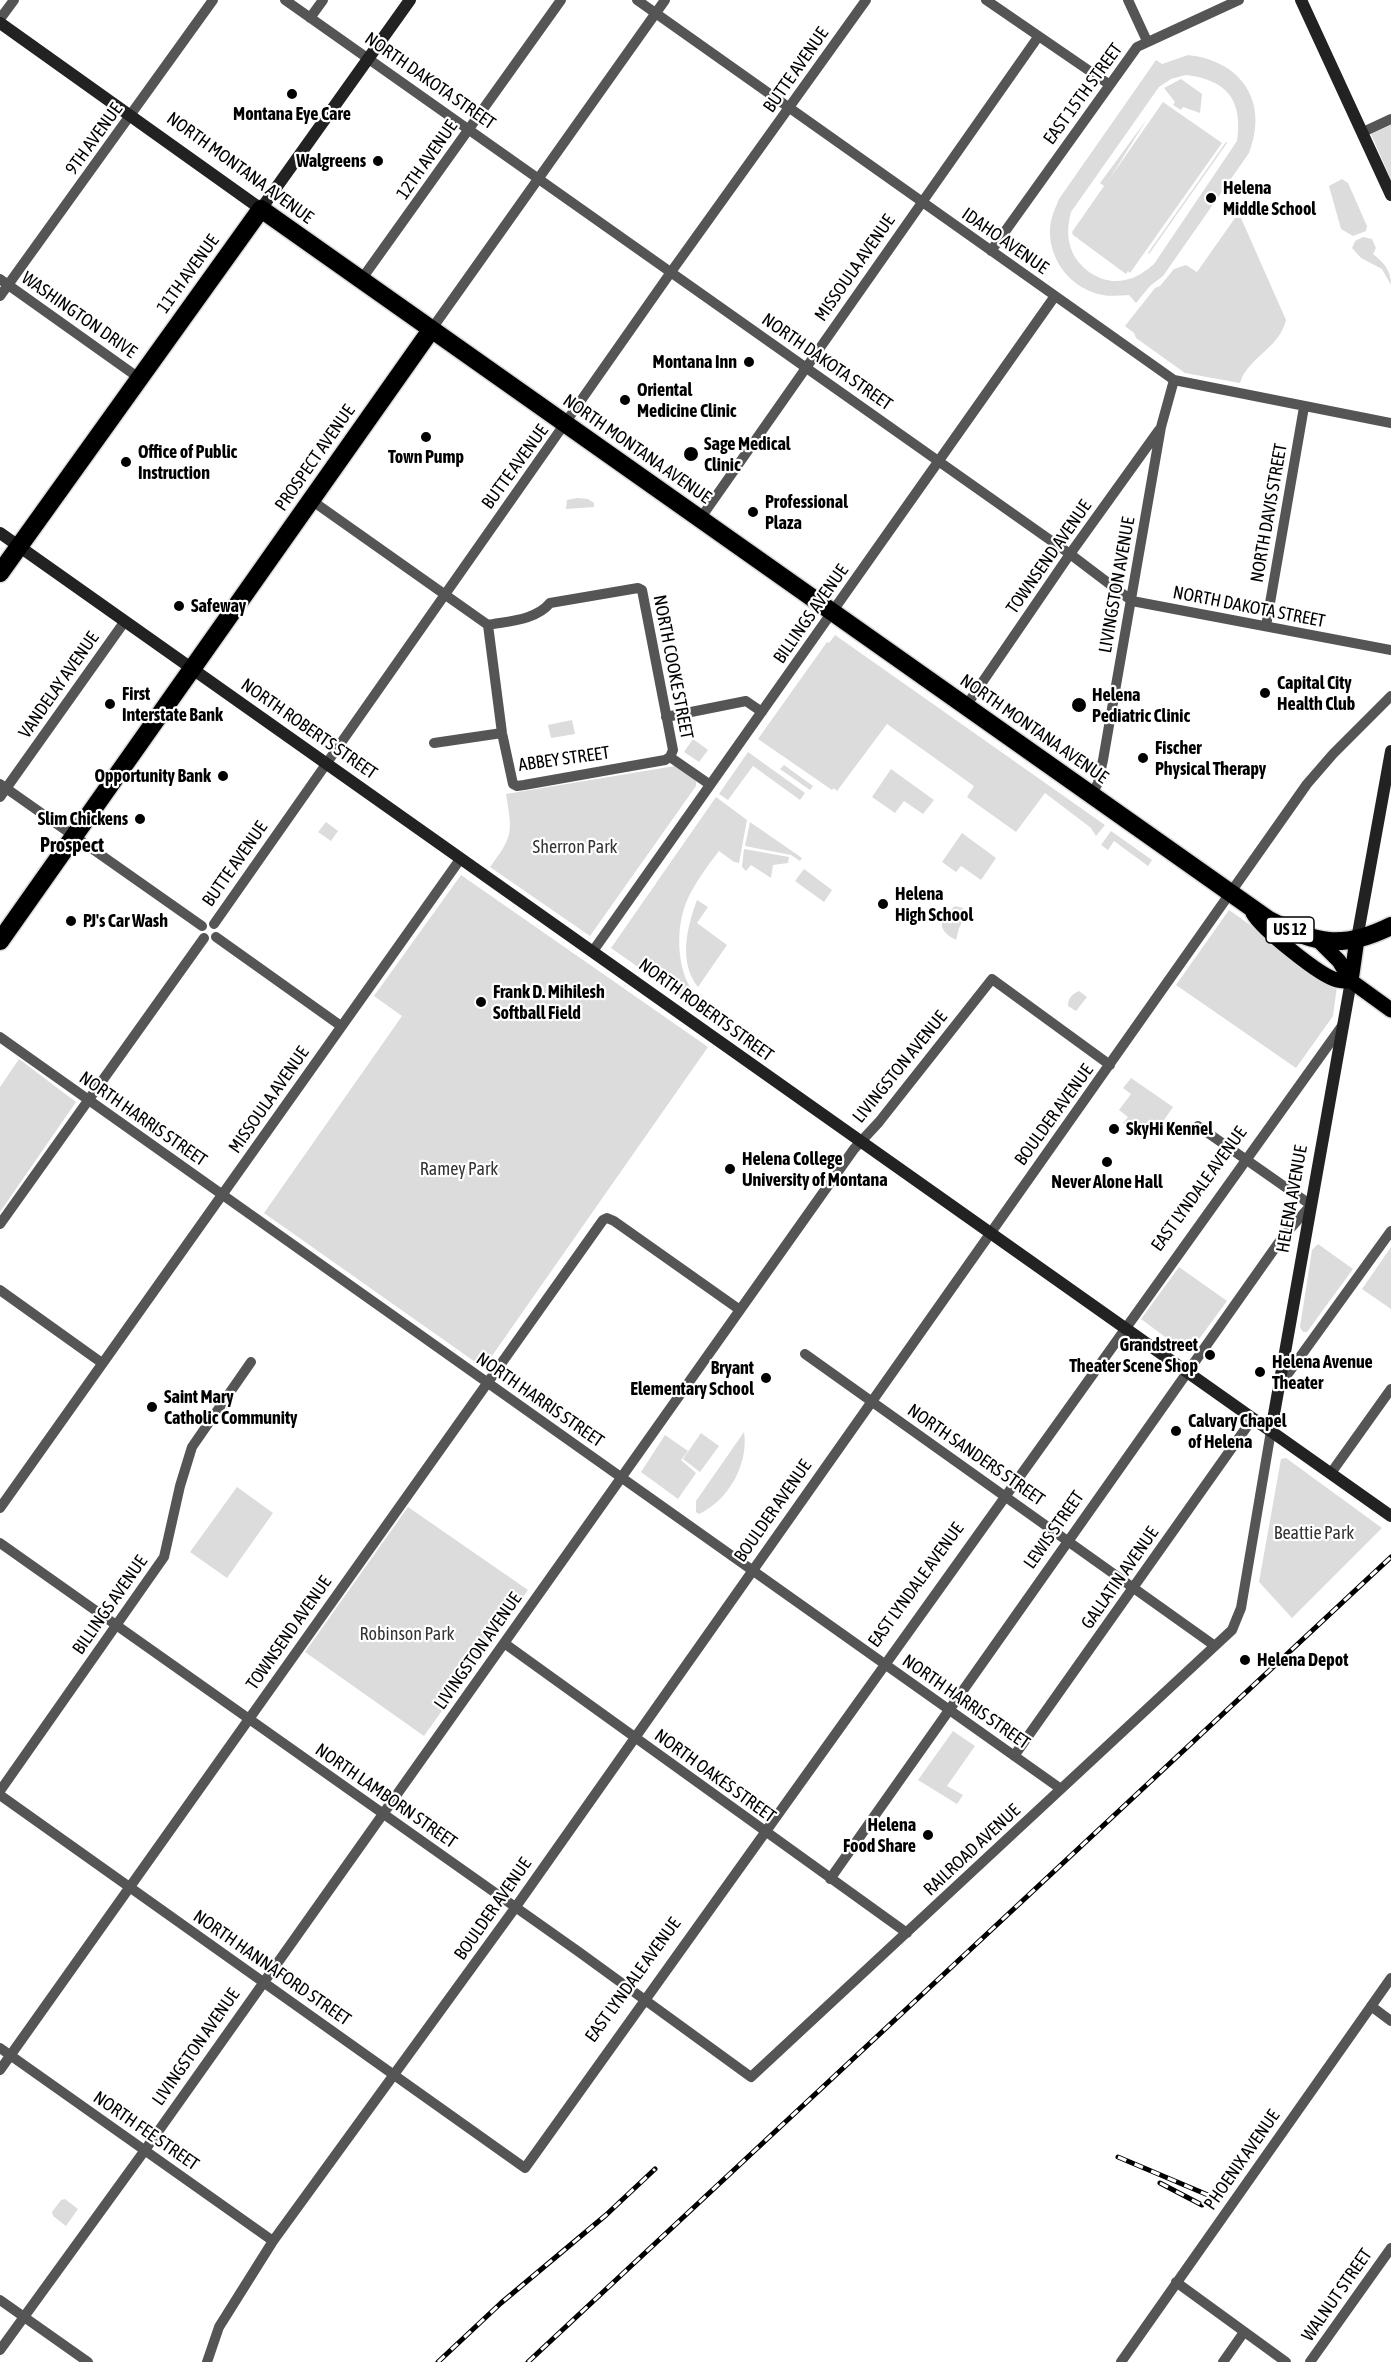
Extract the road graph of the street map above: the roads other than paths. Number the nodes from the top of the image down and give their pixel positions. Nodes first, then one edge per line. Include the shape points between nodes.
1 (14, 0) edge
2 (213, 0) edge
3 (285, 0) edge
4 (323, 0) edge
5 (410, 0) edge
6 (561, 0) edge
7 (637, 0) edge
8 (665, 0) edge
9 (866, 0) edge
10 (986, 0) edge
11 (1128, 0) edge
12 (1239, 0) edge
13 (1301, 0) edge
14 (656, 14) junction
15 (310, 18) junction
16 (0, 21) edge
17 (1038, 37) junction
18 (1147, 41) junction
19 (369, 58) junction
20 (1110, 85) junction
21 (789, 108) junction
22 (131, 116) junction
23 (1391, 119) edge
24 (469, 129) junction
25 (1363, 132) junction
26 (539, 178) junction
27 (1391, 195) edge
28 (922, 202) junction
29 (261, 209) junction
30 (991, 251) junction
31 (671, 272) junction
32 (361, 280) junction
33 (4, 282) edge
34 (1054, 296) junction
35 (0, 297) edge
36 (431, 330) junction
37 (805, 368) junction
38 (139, 378) junction
39 (1173, 380) junction
40 (1305, 407) junction
41 (1391, 423) edge
42 (566, 424) junction
43 (1161, 428) junction
44 (939, 462) junction
45 (311, 500) junction
46 (700, 519) junction
47 (0, 532) edge
48 (19, 546) junction
49 (1070, 554) junction
50 (0, 573) edge
51 (444, 594) junction
52 (1132, 602) junction
53 (832, 612) junction
54 (125, 621) junction
55 (488, 625) junction
56 (1266, 626) junction
57 (1391, 650) edge
58 (192, 669) junction
59 (1391, 696) edge
60 (966, 706) junction
61 (762, 712) junction
62 (666, 717) junction
63 (502, 733) junction
64 (434, 743) dead end
65 (1391, 751) edge
66 (670, 757) junction
67 (326, 763) junction
68 (710, 784) junction
69 (2, 790) edge
70 (1092, 796) junction
71 (74, 837) junction
72 (461, 858) junction
73 (1230, 894) junction
74 (1250, 908) junction
75 (214, 924) junction
76 (1391, 926) edge
77 (201, 927) junction
78 (210, 937) junction
79 (1357, 939) junction
80 (1318, 940) junction
81 (0, 941) edge
82 (593, 951) junction
83 (1351, 981) junction
84 (1391, 1010) edge
85 (341, 1026) junction
86 (1342, 1026) junction
87 (0, 1037) edge
88 (1110, 1065) junction
89 (88, 1100) junction
90 (1198, 1126) dead end
91 (859, 1142) junction
92 (1246, 1160) junction
93 (222, 1195) junction
94 (1311, 1205) junction
95 (0, 1224) edge
96 (1391, 1231) edge
97 (990, 1233) junction
98 (0, 1290) edge
99 (740, 1310) junction
100 (1125, 1329) junction
101 (805, 1354) dead end
102 (251, 1362) dead end
103 (102, 1363) junction
104 (1187, 1371) junction
105 (487, 1382) junction
106 (1279, 1386) junction
107 (1391, 1389) edge
108 (871, 1401) junction
109 (1253, 1418) junction
110 (1271, 1431) junction
111 (1331, 1473) junction
112 (621, 1477) junction
113 (1005, 1496) junction
114 (0, 1508) edge
115 (1391, 1516) edge
116 (1067, 1540) junction
117 (0, 1543) edge
118 (752, 1571) junction
119 (1133, 1588) junction
120 (116, 1625) junction
121 (504, 1643) junction
122 (1215, 1646) junction
123 (885, 1665) junction
124 (950, 1710) junction
125 (249, 1718) junction
126 (634, 1738) junction
127 (1014, 1756) junction
128 (1061, 1789) junction
129 (0, 1793) edge
130 (382, 1813) junction
131 (765, 1832) junction
132 (830, 1879) junction
133 (131, 1888) junction
134 (515, 1908) junction
135 (907, 1933) junction
136 (1391, 1978) edge
137 (262, 1981) junction
138 (645, 2000) junction
139 (1371, 2006) junction
140 (1391, 2021) edge
141 (0, 2048) edge
142 (10, 2055) junction
143 (0, 2070) edge
144 (394, 2075) junction
145 (751, 2077) joint
146 (145, 2150) junction
147 (525, 2168) joint
148 (273, 2241) junction
149 (1391, 2248) edge
150 (1176, 2282) junction
151 (0, 2300) edge
152 (24, 2316) junction
153 (1244, 2332) junction
154 (0, 2350) edge
155 (88, 2362) edge
156 (207, 2362) edge
157 (1121, 2362) edge
158 (1223, 2362) edge
159 (1286, 2362) edge
160 (1310, 2362) edge

1 - 16 street
2 - 22 street, 9TH AVENUE
3 - 15 street, NORTH DAKOTA STREET
4 - 15 street
5 - 19 street, 11TH AVENUE
6 - 24 street, 12TH AVENUE
7 - 14 street, IDAHO AVENUE
8 - 14 street, PROSPECT AVENUE
9 - 21 street, BUTTE AVENUE
10 - 17 street
11 - 18 street
12 - 18 street, EAST 15TH STREET
13 - 25 street
14 - 21 street, IDAHO AVENUE
14 - 26 street, PROSPECT AVENUE
15 - 19 street, NORTH DAKOTA STREET
16 - 22 street, NORTH MONTANA AVENUE
17 - 20 street
17 - 28 street, MISSOULA AVENUE
18 - 20 street, EAST 15TH STREET via 1137,47
19 - 24 street, NORTH DAKOTA STREET
19 - 29 street, 11TH AVENUE
20 - 30 street, EAST 15TH STREET
21 - 28 street, IDAHO AVENUE
21 - 31 street, BUTTE AVENUE
22 - 29 street, NORTH MONTANA AVENUE
22 - 33 street, 9TH AVENUE
23 - 25 street
24 - 26 street, NORTH DAKOTA STREET
24 - 32 street, 12TH AVENUE
25 - 27 street
26 - 31 street, NORTH DAKOTA STREET
26 - 36 street, PROSPECT AVENUE
28 - 30 street, IDAHO AVENUE
28 - 37 street, MISSOULA AVENUE
29 - 32 highway, NORTH MONTANA AVENUE
29 - 38 highway, 11TH AVENUE
30 - 34 street, IDAHO AVENUE
31 - 37 street, NORTH DAKOTA STREET
31 - 42 street, BUTTE AVENUE
32 - 36 highway, NORTH MONTANA AVENUE
33 - 35 street, 9TH AVENUE
33 - 38 street, WASHINGTON DRIVE
34 - 39 street, IDAHO AVENUE
34 - 44 street, BILLINGS AVENUE
36 - 42 highway, NORTH MONTANA AVENUE / US 12
36 - 45 highway, PROSPECT AVENUE
37 - 44 street, NORTH DAKOTA STREET
37 - 46 street, MISSOULA AVENUE
38 - 48 highway, 11TH AVENUE
39 - 40 street, IDAHO AVENUE
39 - 43 street, LIVINGSTON AVENUE
40 - 41 street, IDAHO AVENUE
40 - 56 street, NORTH DAVIS STREET
42 - 46 highway, NORTH MONTANA AVENUE / US 12
42 - 51 street, BUTTE AVENUE
43 - 49 street, TOWNSEND AVENUE
43 - 52 street, LIVINGSTON AVENUE
44 - 49 street, NORTH DAKOTA STREET
44 - 53 street, BILLINGS AVENUE
45 - 51 street
45 - 58 highway, PROSPECT AVENUE
46 - 53 highway, NORTH MONTANA AVENUE / US 12
47 - 48 street, NORTH ROBERTS STREET
48 - 50 highway, 11TH AVENUE
48 - 54 street, NORTH ROBERTS STREET
49 - 52 street, NORTH DAKOTA STREET
49 - 60 street, TOWNSEND AVENUE
51 - 55 street
51 - 67 street, BUTTE AVENUE
52 - 56 street, NORTH DAKOTA STREET
52 - 70 street, LIVINGSTON AVENUE via 1103,760
53 - 60 highway, NORTH MONTANA AVENUE / US 12
53 - 61 street, BILLINGS AVENUE
54 - 58 street, NORTH ROBERTS STREET
54 - 69 street, VANDELAY AVENUE
55 - 62 street, NORTH COOKE STREET via 534,616 550,603 638,588 643,593
55 - 63 street, ABBEY STREET
56 - 57 street, NORTH DAKOTA STREET
58 - 67 street, NORTH ROBERTS STREET
58 - 71 highway, PROSPECT AVENUE
59 - 73 street, BOULDER AVENUE via 1307,784
60 - 70 highway, NORTH MONTANA AVENUE / US 12
61 - 62 street via 746,701
61 - 68 street, BILLINGS AVENUE
62 - 66 street, NORTH COOKE STREET via 673,750
63 - 64 street
63 - 66 street, ABBEY STREET via 511,779 517,786
65 - 79 street, HELENA AVENUE
66 - 68 street, NORTH COOKE STREET
67 - 72 street, NORTH ROBERTS STREET
67 - 75 street, BUTTE AVENUE
68 - 82 street, BILLINGS AVENUE
69 - 71 street
70 - 73 highway, NORTH MONTANA AVENUE / US 12
71 - 77 street
71 - 81 highway, PROSPECT AVENUE
72 - 82 street, NORTH ROBERTS STREET
72 - 85 street, MISSOULA AVENUE
73 - 74 highway, NORTH MONTANA AVENUE / US 12
73 - 88 street, BOULDER AVENUE
74 - 80 highway, NORTH MONTANA AVENUE / US 12 via 1290,931
74 - 83 main road, NORTH MONTANA AVENUE via 1257,921 1281,943 1335,980
75 - 77 street
75 - 78 street via 217,931
76 - 79 highway, US 12
77 - 78 street via 200,932
78 - 85 street
78 - 89 street
79 - 80 highway, NORTH MONTANA AVENUE / US 12
79 - 83 main road, HELENA AVENUE
80 - 83 main road, NORTH MONTANA AVENUE via 1339,961
82 - 91 street, NORTH ROBERTS STREET
83 - 84 main road, NORTH MONTANA AVENUE
83 - 86 street, HELENA AVENUE
85 - 93 street, MISSOULA AVENUE
86 - 92 street, EAST LYNDALE AVENUE
86 - 94 street, HELENA AVENUE
87 - 89 street, NORTH HARRIS STREET
88 - 91 street, LIVINGSTON AVENUE via 992,979
88 - 97 street, BOULDER AVENUE
89 - 93 street, NORTH HARRIS STREET
89 - 95 street
90 - 92 street
91 - 97 street, NORTH ROBERTS STREET
91 - 99 street, LIVINGSTON AVENUE
92 - 94 street
92 - 100 street, EAST LYNDALE AVENUE
93 - 103 street, MISSOULA AVENUE
93 - 105 street, NORTH HARRIS STREET
94 - 104 street, LEWIS STREET via 1282,1238
94 - 106 street, HELENA AVENUE
96 - 106 street
97 - 100 street, NORTH ROBERTS STREET
97 - 108 street, BOULDER AVENUE
98 - 103 street
99 - 105 street, TOWNSEND AVENUE via 607,1218
99 - 112 street, LIVINGSTON AVENUE
100 - 104 street, NORTH ROBERTS STREET
100 - 113 street, EAST LYNDALE AVENUE
101 - 108 street, NORTH SANDERS STREET
102 - 120 street, BILLINGS AVENUE via 192,1447 164,1557
103 - 114 street, MISSOULA AVENUE
104 - 109 street, NORTH ROBERTS STREET
104 - 116 street, LEWIS STREET
105 - 112 street, NORTH HARRIS STREET
105 - 125 street, TOWNSEND AVENUE
106 - 110 street, HELENA AVENUE
107 - 111 street
108 - 113 street, NORTH SANDERS STREET
108 - 118 street, BOULDER AVENUE
109 - 110 street, NORTH ROBERTS STREET
109 - 119 street, GALLATIN AVENUE
110 - 111 street, NORTH ROBERTS STREET
110 - 122 street, HELENA AVENUE via 1241,1608 1232,1630
111 - 115 street, NORTH ROBERTS STREET
112 - 118 street, NORTH HARRIS STREET
112 - 121 street, LIVINGSTON AVENUE
113 - 116 street, NORTH SANDERS STREET
113 - 123 street, EAST LYNDALE AVENUE
116 - 119 street, NORTH SANDERS STREET
116 - 124 street, LEWIS STREET
117 - 120 street, NORTH LAMBORN STREET
118 - 123 street, NORTH HARRIS STREET
118 - 126 street, BOULDER AVENUE
119 - 122 street, NORTH SANDERS STREET
119 - 127 street, GALLATIN AVENUE
120 - 125 street, NORTH LAMBORN STREET
120 - 129 street, BILLINGS AVENUE
121 - 126 street, NORTH OAKES STREET
121 - 130 street, LIVINGSTON AVENUE
122 - 128 street, RAILROAD AVENUE
123 - 124 street, NORTH HARRIS STREET
123 - 131 street, EAST LYNDALE AVENUE
124 - 127 street, NORTH HARRIS STREET
124 - 132 street, LEWIS STREET
125 - 130 street, NORTH LAMBORN STREET
125 - 133 street, TOWNSEND AVENUE
126 - 131 street, NORTH OAKES STREET
126 - 134 street, BOULDER AVENUE
127 - 128 street, NORTH HARRIS STREET
128 - 135 street, RAILROAD AVENUE
129 - 133 street, NORTH HANNAFORD STREET
130 - 134 street, NORTH LAMBORN STREET
130 - 137 street, LIVINGSTON AVENUE
131 - 132 street, NORTH OAKES STREET
131 - 138 street, EAST LYNDALE AVENUE
132 - 135 street, NORTH OAKES STREET
133 - 137 street, NORTH HANNAFORD STREET
133 - 142 street, TOWNSEND AVENUE
134 - 138 street, NORTH LAMBORN STREET
134 - 144 street, BOULDER AVENUE
135 - 145 street, RAILROAD AVENUE
136 - 139 street, PHOENIX AVENUE
137 - 144 street, NORTH HANNAFORD STREET
137 - 146 street, LIVINGSTON AVENUE
138 - 145 street, NORTH LAMBORN STREET
138 - 147 street, EAST LYNDALE AVENUE
139 - 140 street
139 - 150 street, PHOENIX AVENUE
141 - 142 street, NORTH FEE STREET
142 - 143 street, TOWNSEND AVENUE
142 - 146 street, NORTH FEE STREET
144 - 147 street, NORTH HANNAFORD STREET
144 - 148 street, BOULDER AVENUE
146 - 148 street, NORTH FEE STREET
146 - 152 street, LIVINGSTON AVENUE
148 - 156 street, BOULDER AVENUE via 219,2327
149 - 160 street, WALNUT STREET
150 - 153 street
150 - 157 street, PHOENIX AVENUE
151 - 152 street
152 - 154 street, LIVINGSTON AVENUE
152 - 155 street
153 - 158 street
153 - 159 street

